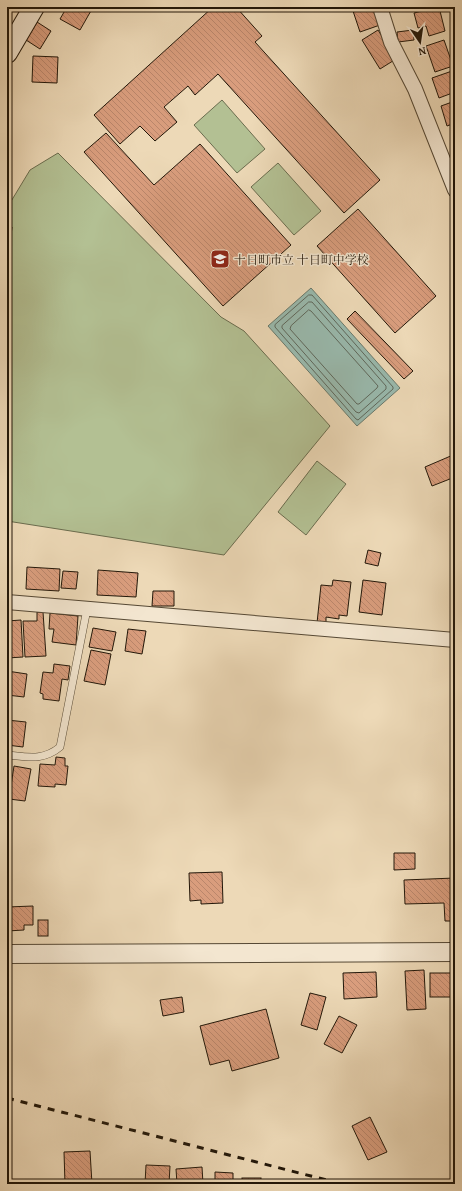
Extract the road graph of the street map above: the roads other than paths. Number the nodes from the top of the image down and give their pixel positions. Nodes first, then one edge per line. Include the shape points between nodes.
1 (34, 7) edge
2 (380, 7) edge
3 (7, 53) edge
4 (455, 190) edge
5 (7, 602) edge
6 (87, 609) junction
7 (455, 640) edge
8 (7, 755) edge
9 (455, 952) edge
10 (7, 954) edge

1 - 3 main road
2 - 4 street via 391,42 415,89
5 - 6 street
6 - 7 street
6 - 8 lane via 60,747 52,754 35,758
9 - 10 street

